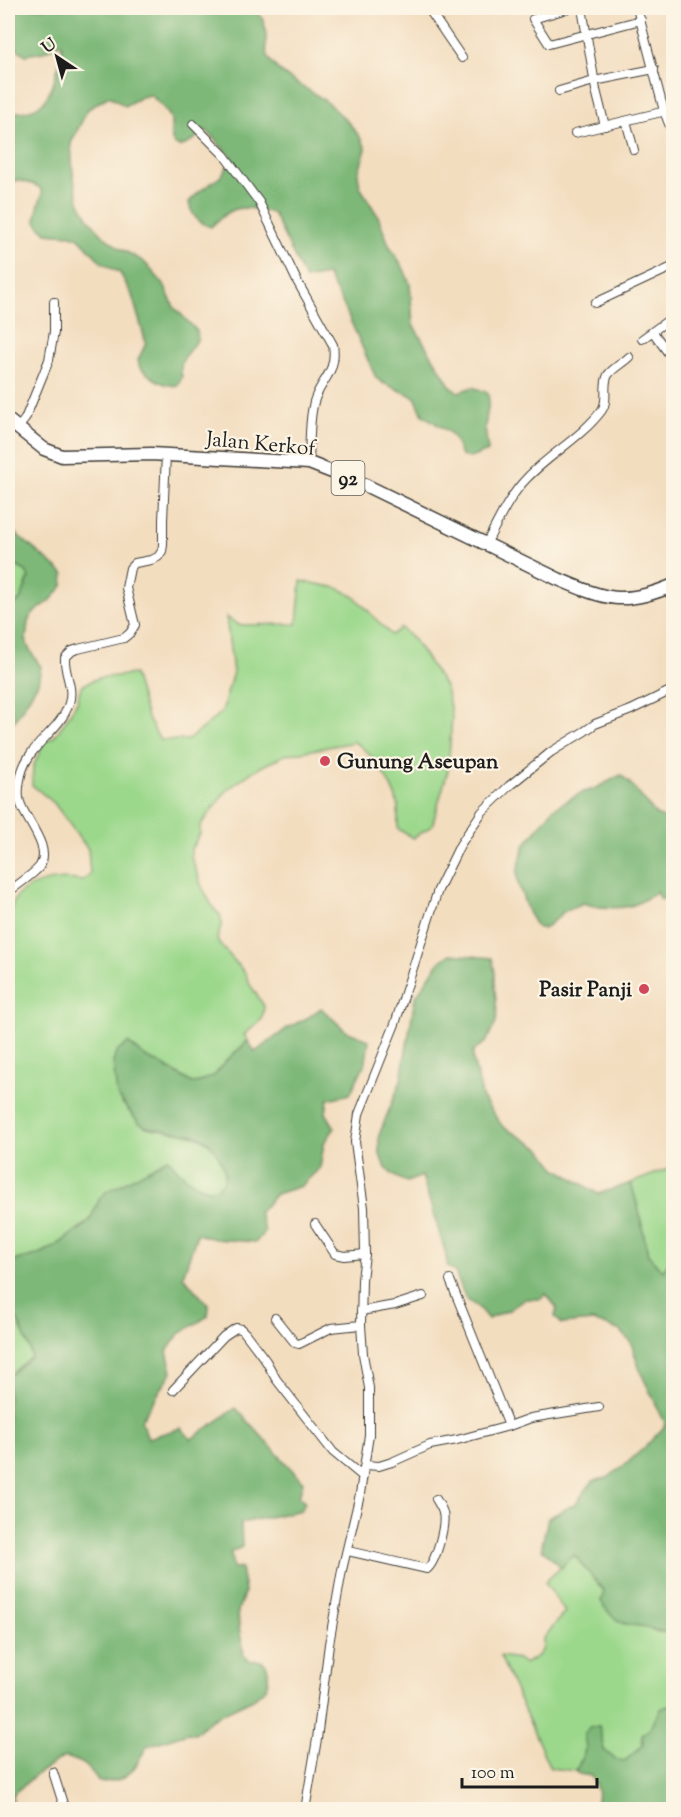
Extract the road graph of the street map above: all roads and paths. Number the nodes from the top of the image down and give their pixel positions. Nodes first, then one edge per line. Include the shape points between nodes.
1 (429, 8) edge
2 (570, 8) edge
3 (582, 8) edge
4 (638, 8) edge
5 (641, 20) junction
6 (587, 34) junction
7 (462, 58) dead end
8 (654, 69) junction
9 (594, 81) junction
10 (559, 91) dead end
11 (674, 109) edge
12 (664, 111) junction
13 (626, 121) junction
14 (193, 124) dead end
15 (606, 126) junction
16 (672, 126) edge
17 (575, 133) dead end
18 (674, 137) edge
19 (634, 150) dead end
20 (674, 266) edge
21 (54, 302) dead end
22 (595, 303) dead end
23 (674, 315) edge
24 (653, 332) junction
25 (642, 339) dead end
26 (629, 357) dead end
27 (674, 361) edge
28 (8, 420) edge
29 (18, 428) junction
30 (166, 455) junction
31 (309, 463) junction
32 (486, 544) junction
33 (670, 587) edge
34 (674, 602) edge
35 (674, 689) edge
36 (8, 892) edge
37 (315, 1224) dead end
38 (365, 1254) junction
39 (450, 1280) dead end
40 (423, 1296) dead end
41 (361, 1311) junction
42 (275, 1317) dead end
43 (361, 1325) junction
44 (173, 1390) dead end
45 (599, 1407) dead end
46 (509, 1426) junction
47 (365, 1465) junction
48 (362, 1476) junction
49 (436, 1499) dead end
50 (348, 1551) junction
51 (53, 1772) dead end
52 (64, 1809) edge
53 (305, 1809) edge

1 - 7 street
2 - 6 street via 532,20 549,44
3 - 6 street
4 - 5 street
5 - 6 street
5 - 8 street
6 - 9 street
8 - 9 street
8 - 12 street
9 - 10 street
9 - 15 street
11 - 12 street
12 - 13 street
12 - 16 street
13 - 15 street
13 - 19 street
14 - 31 street via 224,155 259,202 333,345 332,368 313,403
15 - 17 street
16 - 18 street
20 - 22 street
21 - 29 street via 50,360
23 - 24 street
24 - 25 street
24 - 27 street
26 - 32 street via 609,373 601,411 526,478
28 - 29 main road, Jalan Kerkof / 92
29 - 30 main road, Jalan Kerkof / 92 via 44,449 63,456
30 - 31 main road, Jalan Kerkof / 92
30 - 36 street via 162,551 158,557 130,568 126,588 135,625 130,633 72,651 65,658 71,687 69,702 63,718 30,754 18,788 19,801 42,844 40,866
31 - 32 main road, Jalan Kerkof / 92 via 374,489
32 - 33 main road, Jalan Kerkof / 92 via 603,596 636,597
33 - 34 street
35 - 38 street via 595,724 551,752 497,796 460,845 438,890 395,1024 359,1114 355,1142 364,1208
37 - 38 street via 335,1254
38 - 41 street
39 - 46 street
40 - 41 street
41 - 43 street
42 - 43 street via 298,1344 331,1329
43 - 47 street via 369,1388
44 - 48 street via 224,1336 241,1329 333,1452
45 - 46 street via 531,1418
46 - 47 street via 430,1445 379,1466
47 - 48 street
48 - 50 street
49 - 50 street via 444,1521 437,1550 427,1569
50 - 53 street via 329,1644
51 - 52 street

